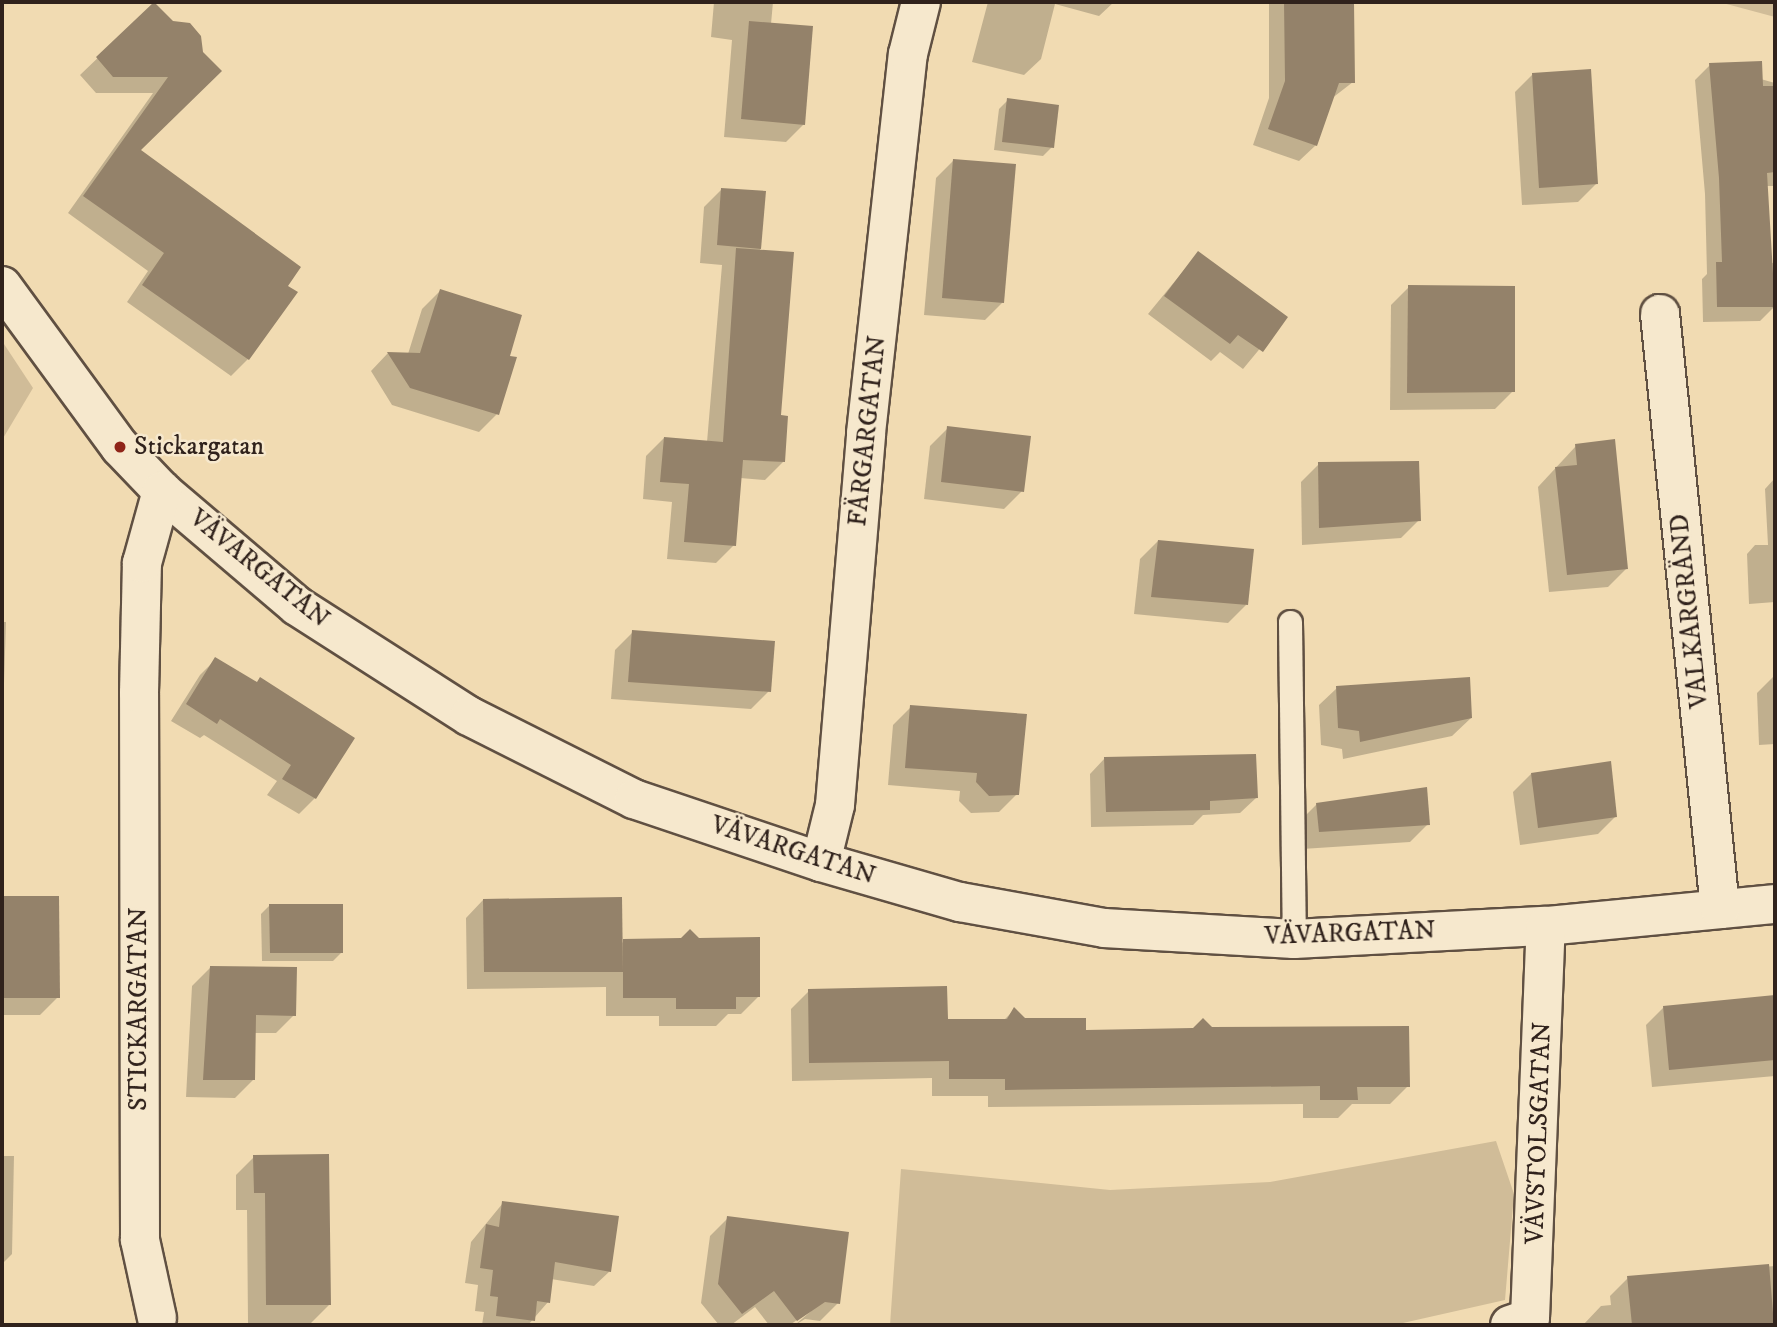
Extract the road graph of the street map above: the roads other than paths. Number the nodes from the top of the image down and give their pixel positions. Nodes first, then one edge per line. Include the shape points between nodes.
1 (921, 2) edge
2 (2, 286) edge
3 (1660, 314) dead end
4 (162, 491) junction
5 (1290, 622) dead end
6 (821, 862) junction
7 (1775, 904) edge
8 (1720, 909) junction
9 (1546, 926) junction
10 (1294, 939) junction
11 (157, 1318) dead end
12 (1523, 1323) edge

1 - 6 street, FÄRGARGATAN via 908,54 867,420 835,805
2 - 4 street, VÄVARGATAN via 120,447
3 - 8 street, VALKARGRÄND
4 - 6 street, VÄVARGATAN via 298,606 469,716 634,799
4 - 11 street, STICKARGATAN via 142,563 139,693 141,1240
5 - 10 lane
6 - 10 street, VÄVARGATAN via 960,902 1104,928
7 - 8 street, VÄVARGATAN
8 - 9 street, VÄVARGATAN
9 - 10 street, VÄVARGATAN
9 - 12 street, VÄVSTOLSGATAN

